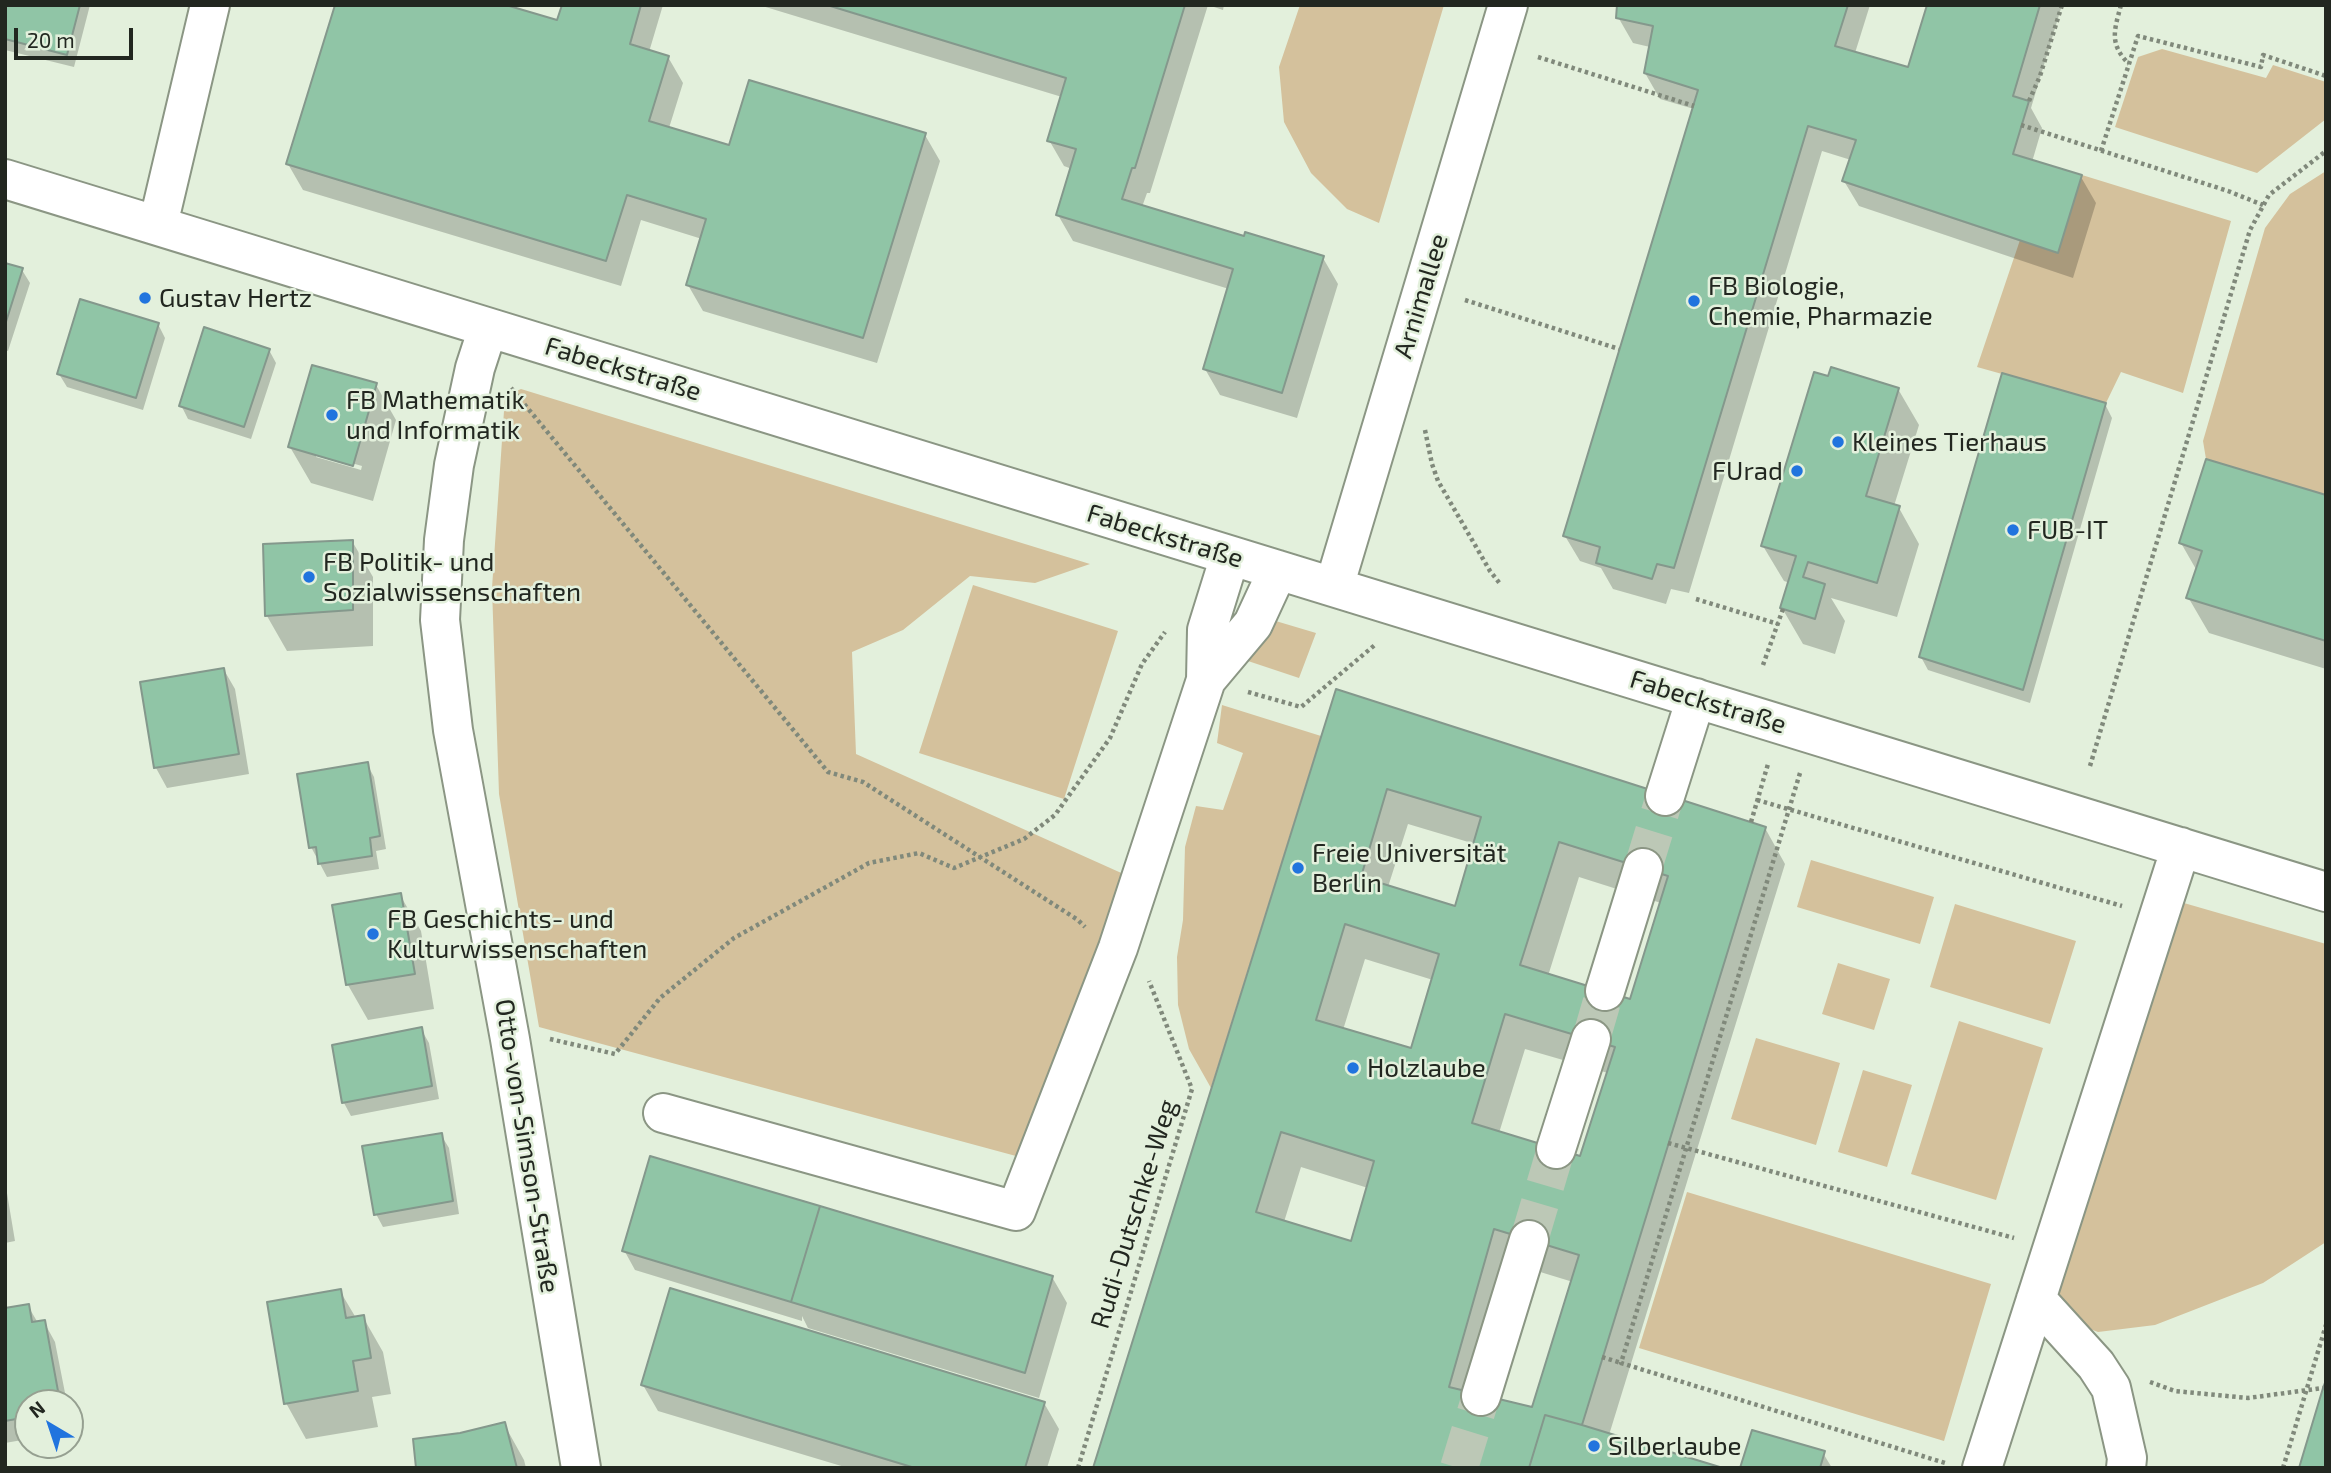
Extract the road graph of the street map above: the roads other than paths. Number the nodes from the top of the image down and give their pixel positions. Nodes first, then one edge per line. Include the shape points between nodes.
1 (210, 5) edge
2 (1508, 5) edge
3 (5, 179) edge
4 (158, 225) junction
5 (488, 328) junction
6 (1230, 556) junction
7 (1278, 570) junction
8 (1334, 587) junction
9 (1206, 680) junction
10 (1696, 698) junction
11 (1665, 796) tunnel mouth
12 (2181, 847) junction
13 (1643, 868) tunnel mouth
14 (2326, 892) edge
15 (1605, 991) tunnel mouth
16 (1591, 1039) tunnel mouth
17 (663, 1112) dead end
18 (1556, 1149) tunnel mouth
19 (1529, 1240) tunnel mouth
20 (2036, 1299) junction
21 (1481, 1396) tunnel mouth
22 (1966, 1466) edge
23 (581, 1468) edge
24 (2126, 1468) edge

1 - 4 street
2 - 8 street, Arnimallee
3 - 4 street, Fabeckstraße
4 - 5 street, Fabeckstraße
5 - 6 street, Fabeckstraße
5 - 23 street, Otto-von-Simson-Straße via 454,465 440,620 453,730
6 - 7 street, Fabeckstraße
6 - 9 street via 1207,630
7 - 8 street, Fabeckstraße
7 - 9 street via 1253,624
8 - 10 street, Fabeckstraße
9 - 17 street via 1118,948 1016,1211
10 - 11 street
10 - 12 street, Fabeckstraße
12 - 14 street, Fabeckstraße
12 - 20 street
13 - 15 street
16 - 18 street
19 - 21 street
20 - 22 street
20 - 24 street via 2111,1388

